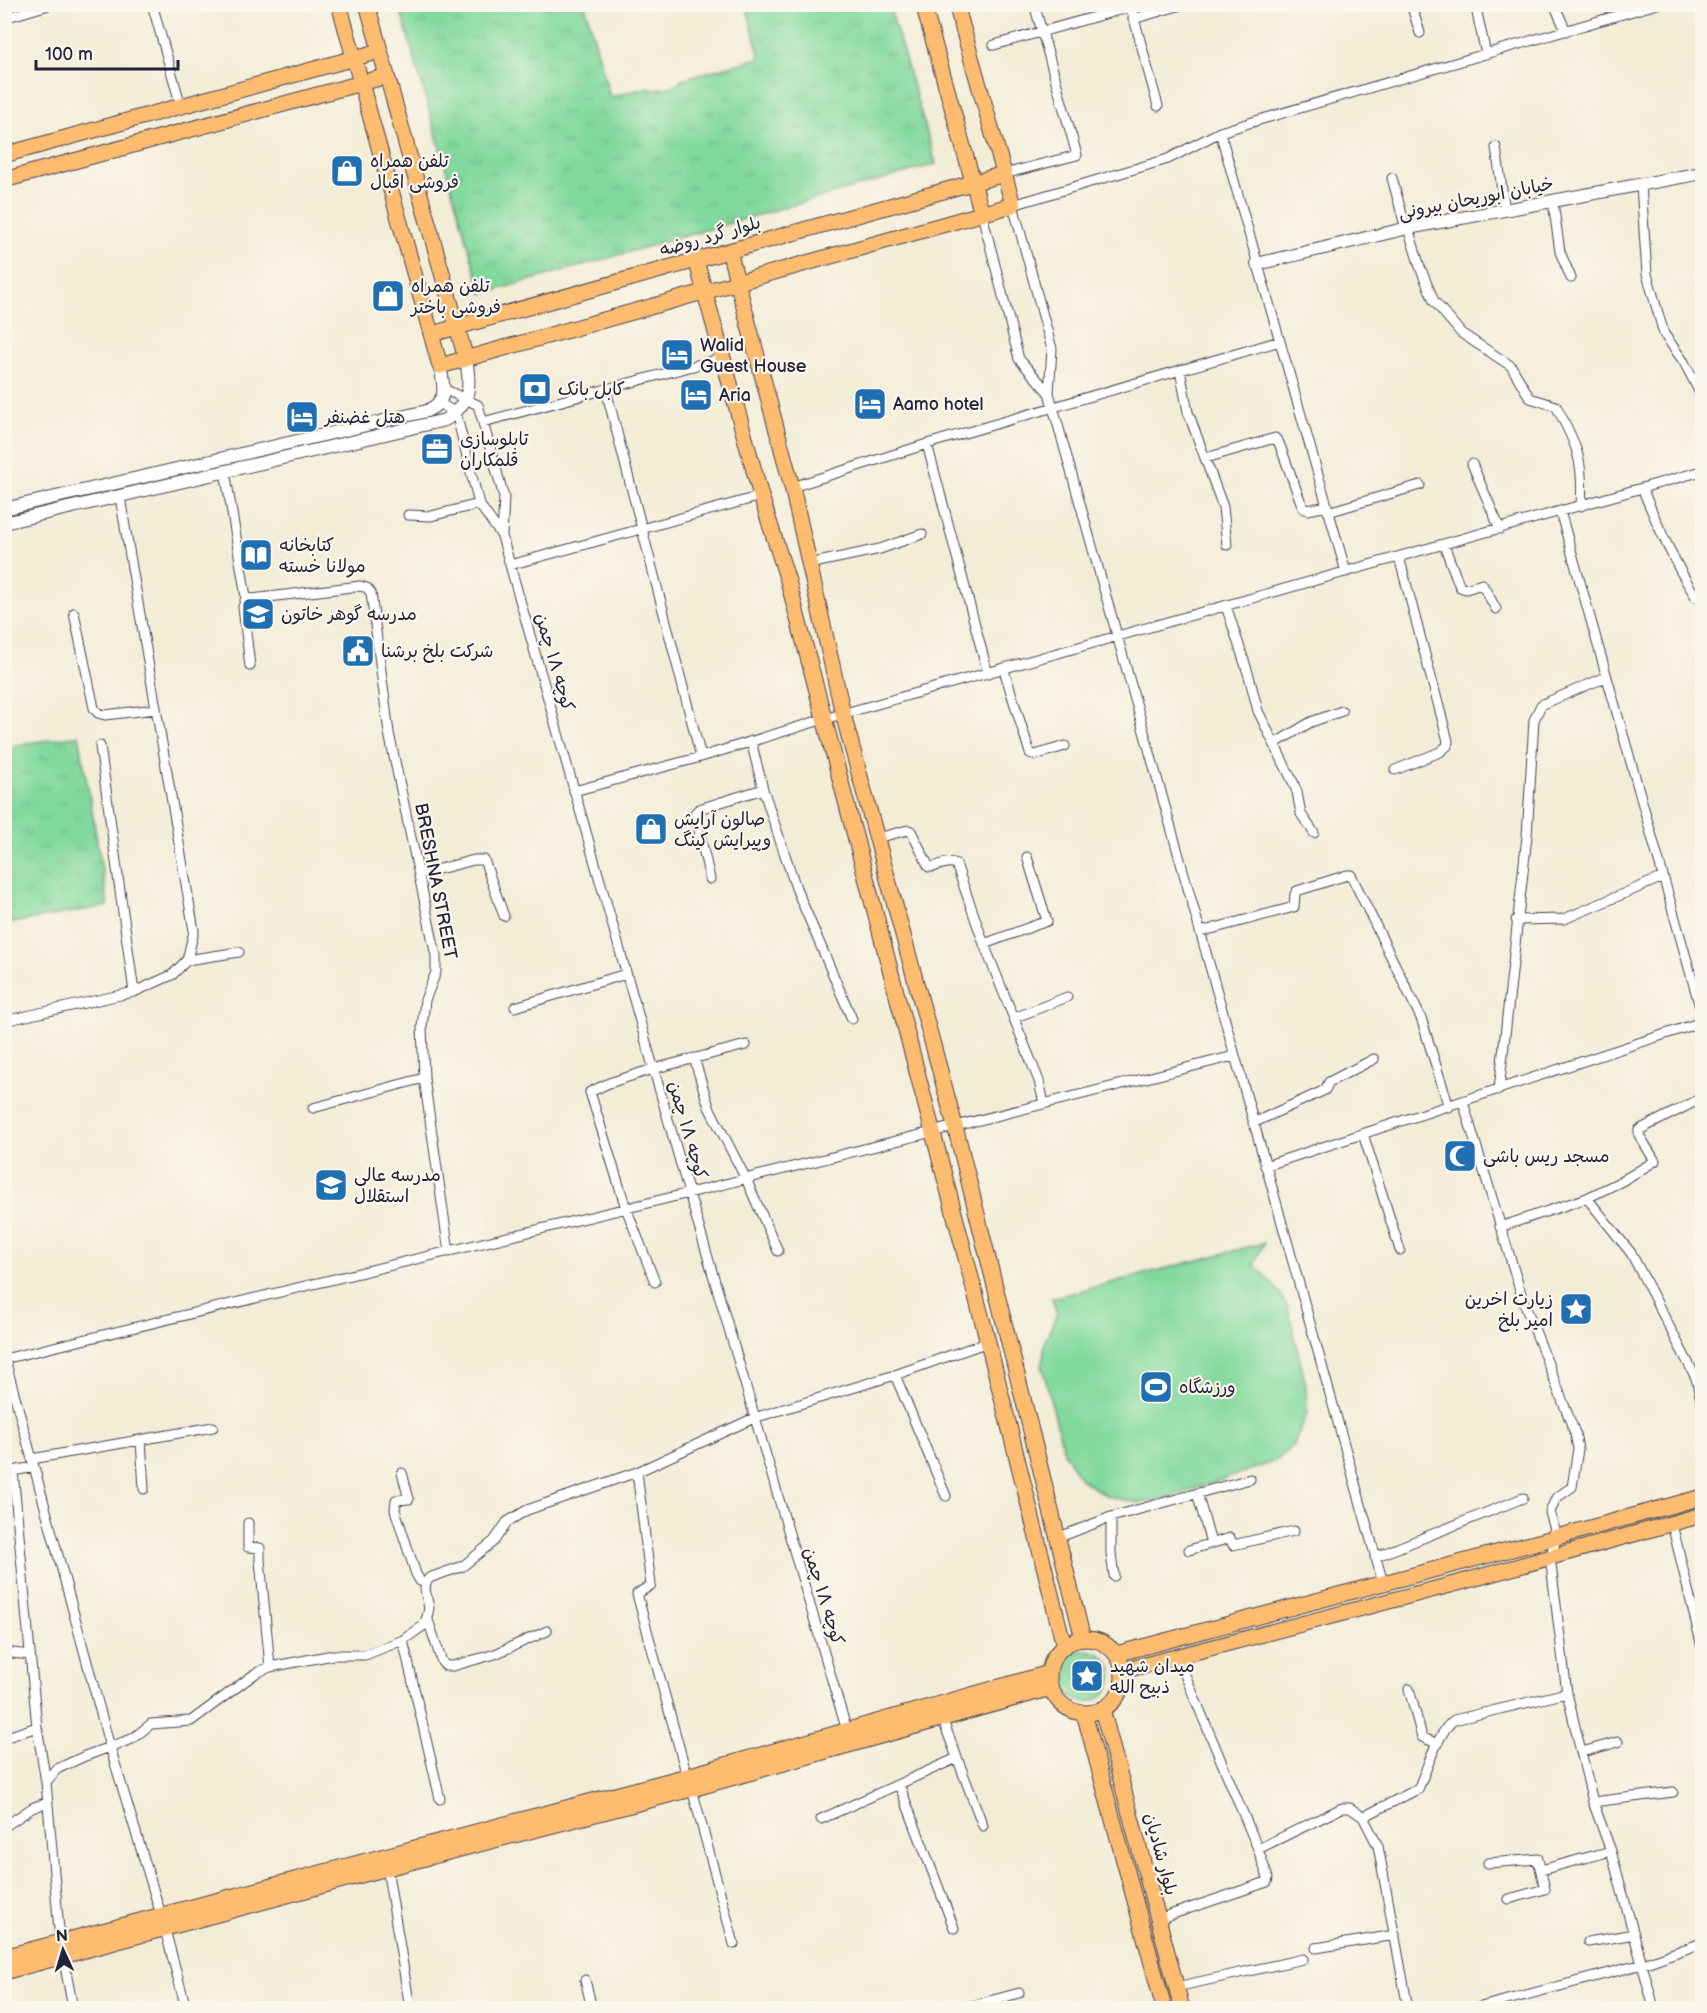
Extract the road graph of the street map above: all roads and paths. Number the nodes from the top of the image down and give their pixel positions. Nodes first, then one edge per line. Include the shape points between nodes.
1 (52, 4) edge
2 (152, 4) edge
3 (339, 4) edge
4 (367, 4) edge
5 (922, 4) edge
6 (956, 4) edge
7 (1034, 4) edge
8 (1185, 4) edge
9 (1411, 4) edge
10 (1475, 4) edge
11 (1554, 4) edge
12 (1657, 4) edge
13 (1130, 6) edge
14 (4, 18) edge
15 (1133, 19) junction
16 (1566, 31) junction
17 (1042, 32) junction
18 (1420, 33) dead end
19 (994, 45) dead end
20 (380, 51) junction
21 (1486, 54) junction
22 (354, 58) junction
23 (387, 76) junction
24 (361, 83) junction
25 (181, 106) junction
26 (1158, 106) dead end
27 (1220, 132) junction
28 (1496, 147) dead end
29 (4, 155) edge
30 (1702, 173) edge
31 (1004, 174) junction
32 (1392, 178) dead end
33 (4, 180) edge
34 (973, 183) junction
35 (1641, 185) junction
36 (1553, 202) junction
37 (1013, 206) junction
38 (1505, 211) junction
39 (982, 214) junction
40 (1407, 229) junction
41 (729, 251) junction
42 (696, 260) junction
43 (1257, 264) junction
44 (1571, 278) dead end
45 (738, 282) junction
46 (705, 292) junction
47 (458, 327) junction
48 (432, 334) junction
49 (1280, 341) junction
50 (466, 358) junction
51 (723, 358) junction
52 (441, 366) junction
53 (1180, 370) junction
54 (444, 389) junction
55 (606, 390) junction
56 (1049, 393) junction
57 (1700, 393) dead end
58 (466, 399) junction
59 (439, 403) junction
60 (1053, 408) junction
61 (456, 413) junction
62 (483, 422) junction
63 (927, 444) junction
64 (1206, 458) junction
65 (1472, 464) dead end
66 (225, 471) junction
67 (1702, 471) edge
68 (1420, 484) dead end
69 (792, 487) junction
70 (1642, 488) junction
71 (761, 496) junction
72 (120, 497) junction
73 (479, 504) junction
74 (1581, 506) junction
75 (4, 509) edge
76 (1327, 509) junction
77 (1560, 512) junction
78 (408, 515) dead end
79 (4, 523) edge
80 (641, 529) junction
81 (1500, 529) junction
82 (922, 534) dead end
83 (502, 536) junction
84 (1227, 545) dead end
85 (1444, 545) junction
86 (1399, 558) junction
87 (809, 564) junction
88 (510, 566) junction
89 (1346, 572) junction
90 (1702, 594) edge
91 (246, 597) junction
92 (1226, 606) junction
93 (1496, 609) dead end
94 (74, 613) dead end
95 (1117, 637) junction
96 (250, 666) dead end
97 (1004, 670) junction
98 (988, 674) junction
99 (1606, 677) junction
100 (156, 709) junction
101 (1342, 711) dead end
102 (843, 714) junction
103 (824, 719) junction
104 (751, 741) junction
105 (1274, 744) junction
106 (100, 746) dead end
107 (1065, 746) dead end
108 (701, 757) junction
109 (1395, 770) dead end
110 (763, 789) junction
111 (574, 791) junction
112 (1314, 833) dead end
113 (877, 838) junction
114 (1027, 857) dead end
115 (420, 874) junction
116 (1663, 877) junction
117 (710, 879) dead end
118 (504, 916) dead end
119 (1516, 920) junction
120 (1200, 932) junction
121 (984, 944) junction
122 (239, 952) dead end
123 (187, 960) junction
124 (626, 974) junction
125 (134, 992) junction
126 (1066, 997) dead end
127 (515, 1007) dead end
128 (1702, 1014) edge
129 (1014, 1018) junction
130 (852, 1019) dead end
131 (4, 1021) edge
132 (1702, 1022) edge
133 (746, 1045) dead end
134 (1234, 1056) junction
135 (694, 1058) junction
136 (1374, 1059) dead end
137 (653, 1069) junction
138 (424, 1078) junction
139 (1499, 1090) junction
140 (1702, 1098) edge
141 (1463, 1102) junction
142 (1044, 1104) junction
143 (1449, 1107) junction
144 (313, 1108) dead end
145 (1253, 1123) junction
146 (955, 1126) junction
147 (933, 1132) junction
148 (1364, 1134) junction
149 (1265, 1166) junction
150 (746, 1179) junction
151 (689, 1193) junction
152 (1587, 1198) junction
153 (626, 1208) junction
154 (1500, 1227) junction
155 (1400, 1250) dead end
156 (777, 1251) dead end
157 (448, 1252) junction
158 (655, 1282) dead end
159 (988, 1342) junction
160 (5, 1358) edge
161 (895, 1375) junction
162 (1699, 1376) edge
163 (1702, 1404) edge
164 (754, 1418) junction
165 (213, 1427) dead end
166 (141, 1440) junction
167 (33, 1463) junction
168 (638, 1472) junction
169 (402, 1473) dead end
170 (1250, 1479) dead end
171 (144, 1489) dead end
172 (1197, 1493) junction
173 (946, 1496) dead end
174 (1702, 1497) edge
175 (1523, 1498) dead end
176 (1702, 1515) edge
177 (1111, 1517) junction
178 (248, 1523) dead end
179 (1672, 1524) junction
180 (1294, 1531) dead end
181 (1057, 1538) junction
182 (1557, 1538) junction
183 (1211, 1544) junction
184 (1189, 1550) dead end
185 (1375, 1557) junction
186 (1550, 1557) junction
187 (1114, 1576) dead end
188 (426, 1583) junction
189 (1383, 1583) junction
190 (427, 1617) junction
191 (546, 1631) dead end
192 (1083, 1639) junction
193 (403, 1640) junction
194 (1064, 1646) junction
195 (1702, 1647) edge
196 (4, 1652) edge
197 (1116, 1654) junction
198 (30, 1655) junction
199 (1178, 1658) junction
200 (270, 1667) junction
201 (1122, 1671) junction
202 (1049, 1680) junction
203 (1409, 1689) dead end
204 (1567, 1693) junction
205 (1102, 1709) junction
206 (1084, 1713) junction
207 (942, 1718) junction
208 (37, 1727) junction
209 (847, 1731) junction
210 (4, 1738) edge
211 (1618, 1742) dead end
212 (1438, 1744) junction
213 (110, 1747) junction
214 (1582, 1752) junction
215 (957, 1758) junction
216 (46, 1782) junction
217 (689, 1782) junction
218 (899, 1784) junction
219 (1673, 1792) dead end
220 (440, 1799) dead end
221 (48, 1802) junction
222 (1593, 1802) junction
223 (1364, 1817) junction
224 (821, 1820) dead end
225 (983, 1826) dead end
226 (4, 1827) edge
227 (1258, 1849) junction
228 (1611, 1851) junction
229 (1488, 1863) dead end
230 (387, 1868) junction
231 (1541, 1870) junction
232 (1509, 1899) dead end
233 (1158, 1919) junction
234 (162, 1922) junction
235 (954, 1928) dead end
236 (1634, 1934) junction
237 (1395, 1935) junction
238 (1588, 1942) dead end
239 (1702, 1943) edge
240 (734, 1944) dead end
241 (62, 1948) junction
242 (1316, 1948) dead end
243 (4, 1957) edge
244 (1304, 1959) dead end
245 (1642, 1964) junction
246 (4, 1972) edge
247 (585, 1980) dead end
248 (1176, 1987) junction
249 (1019, 1993) dead end
250 (73, 2008) edge
251 (186, 2008) edge
252 (410, 2008) edge
253 (592, 2008) edge
254 (964, 2008) edge
255 (1164, 2008) edge
256 (1182, 2008) edge
257 (1407, 2008) edge
258 (1477, 2008) edge
259 (1654, 2008) edge

1 - 14 street
2 - 25 street
3 - 22 main road
4 - 20 main road
5 - 34 main road
6 - 31 main road
7 - 17 street
8 - 15 street
9 - 18 street
10 - 21 street
11 - 16 street
12 - 16 street
13 - 15 street
13 - 17 street
15 - 26 street
16 - 21 street
17 - 19 street
17 - 31 street via 1077,154
20 - 22 main road
20 - 23 main road
21 - 27 street
22 - 24 main road
22 - 25 main road
23 - 24 main road
23 - 47 main road
24 - 33 main road
24 - 48 main road
25 - 29 main road
27 - 37 street via 1168,159
27 - 43 street
28 - 38 street
30 - 35 street, خیابان ابوریحان بیرونی
31 - 34 main road, بلوار گرد روضه
31 - 37 main road
32 - 40 street
34 - 39 main road
34 - 41 main road, بلوار گرد روضه
35 - 36 street, خیابان ابوریحان بیرونی
35 - 57 street via 1647,274 1664,334
36 - 38 street, خیابان ابوریحان بیرونی
36 - 44 street via 1560,252
37 - 39 main road
37 - 56 street via 1052,349
38 - 40 street, خیابان ابوریحان بیرونی
39 - 45 main road
39 - 56 street via 1020,359
40 - 43 street, خیابان ابوریحان بیرونی
40 - 74 street via 1434,301 1461,333 1511,366 1530,398 1556,406 1575,442 1583,478
41 - 42 main road, بلوار گرد روضه
41 - 45 main road
42 - 46 main road
42 - 47 main road, بلوار گرد روضه
43 - 49 street
45 - 46 main road
45 - 69 main road
46 - 50 main road
46 - 51 main road
47 - 48 main road, بلوار گرد روضه
47 - 50 main road
48 - 52 main road
49 - 53 street
49 - 76 street
50 - 52 main road
50 - 58 street via 470,379
51 - 55 street
51 - 71 main road
52 - 54 street
53 - 60 street
53 - 64 street via 1188,412
54 - 58 street, كوچه ١٨ چمن
54 - 59 street
55 - 62 street
55 - 80 street
56 - 60 street
58 - 61 street
58 - 62 street, كوچه ١٨ چمن via 478,405
59 - 61 street
59 - 75 street via 427,411
60 - 63 street
60 - 95 street
61 - 66 street via 446,420
61 - 73 street, كوچه ١٨ چمن
62 - 83 street, كوچه ١٨ چمن via 504,498
63 - 69 street
63 - 98 street
64 - 76 street via 1275,438 1303,508
64 - 84 street via 1223,507
65 - 81 street
66 - 72 street
66 - 91 street
67 - 70 street
68 - 76 street
69 - 87 main road
70 - 74 street
70 - 90 street via 1686,581 1696,597
71 - 80 street
71 - 103 main road
72 - 79 street
72 - 100 street
73 - 78 street via 431,516
73 - 83 street, كوچه ١٨ چمن
74 - 77 street
76 - 89 street
77 - 81 street
77 - 99 street
80 - 88 street
80 - 108 street
81 - 85 street
82 - 87 street via 880,549
83 - 88 street, كوچه ١٨ چمن
85 - 86 street
85 - 93 street via 1460,587 1482,584
86 - 89 street
86 - 109 street via 1448,741 1440,752
87 - 102 main road
88 - 111 street, كوچه ١٨ چمن
89 - 92 street
91 - 96 street via 243,607
91 - 115 street, BRESHNA STREET via 367,588 389,734
92 - 95 street
92 - 105 street via 1258,711
94 - 100 street via 98,713
95 - 97 street
95 - 120 street
97 - 98 street
97 - 107 street via 1030,753
98 - 102 street
99 - 116 street
99 - 119 street via 1537,710
100 - 123 street via 194,931
101 - 105 street via 1311,722
102 - 103 street
102 - 113 main road
103 - 104 street
103 - 147 main road
104 - 108 street
104 - 110 street
105 - 112 street via 1298,792 1301,814
106 - 125 street
108 - 111 street
110 - 117 street via 695,813
110 - 130 street via 796,888
111 - 124 street, كوچه ١٨ چمن
113 - 121 street via 908,830 929,867 956,864
113 - 146 main road
114 - 121 street via 1047,921
115 - 118 street via 484,860
115 - 138 street, BRESHNA STREET via 436,956 436,972 425,1000 422,1027
116 - 119 street via 1564,919
116 - 128 street
119 - 139 street
120 - 134 street
120 - 143 street via 1294,907 1297,891 1352,875 1421,1018
121 - 129 street
122 - 123 street
123 - 125 street via 172,975
124 - 127 street
124 - 137 street, كوچه ١٨ چمن
125 - 131 street
126 - 129 street
129 - 142 street
132 - 139 street
133 - 135 street
134 - 142 street
134 - 145 street
135 - 137 street
135 - 150 street via 709,1107
136 - 145 street via 1329,1082 1325,1090
137 - 151 street, كوچه ١٨ چمن
137 - 153 street via 590,1092
138 - 144 street
138 - 157 street, BRESHNA STREET
139 - 141 street
140 - 152 street via 1640,1130 1639,1135 1655,1161
141 - 143 street
141 - 154 street
142 - 146 street
143 - 148 street
145 - 149 street
146 - 147 street
146 - 181 main road
147 - 150 street
147 - 159 main road
148 - 149 street
148 - 155 street
149 - 185 street
150 - 151 street
150 - 156 street
151 - 153 street
151 - 164 street, كوچه ١٨ چمن
152 - 154 street
152 - 162 street via 1631,1254
153 - 157 street
153 - 158 street
154 - 182 street via 1522,1300 1578,1449 1572,1486 1556,1498 1550,1512
157 - 160 street
159 - 161 street
159 - 194 main road
160 - 167 street
161 - 164 street
161 - 173 street
162 - 163 street
164 - 168 street
164 - 209 street, كوچه ١٨ چمن
165 - 166 street
166 - 167 street
166 - 171 street
167 - 198 street via 13,1471
167 - 213 street
168 - 188 street via 527,1510 507,1522 494,1541 463,1566 429,1578
168 - 217 street via 651,1585 637,1594
169 - 188 street via 410,1499 396,1500 395,1510 416,1574
170 - 172 street
172 - 177 street
172 - 183 street
174 - 182 main road
175 - 185 street
176 - 179 main road
177 - 181 street
177 - 187 street
178 - 200 street via 248,1548 260,1548 261,1554
179 - 186 main road
179 - 195 street
180 - 183 street via 1240,1544 1233,1545 1230,1538
181 - 192 main road
182 - 186 street
182 - 189 main road
183 - 184 street
185 - 189 street
186 - 199 main road
186 - 204 street
188 - 190 street
189 - 197 main road
190 - 191 street via 446,1666 495,1654
190 - 193 street via 423,1626
192 - 194 main road
192 - 197 main road via 1101,1643
193 - 200 street via 365,1655 333,1655
193 - 220 street
194 - 202 main road via 1053,1658
196 - 198 street
197 - 201 main road
198 - 208 street
199 - 201 main road
199 - 227 street
200 - 213 street via 191,1720 152,1724 132,1739
201 - 205 main road via 1118,1693
202 - 206 main road via 1063,1706
202 - 207 main road
202 - 209 main road
203 - 212 street via 1422,1737
204 - 212 street via 1454,1720
204 - 214 street
205 - 206 main road
205 - 233 main road, بلوار شادیان
206 - 255 main road, بلوار شادیان
207 - 215 street
207 - 217 main road
208 - 210 street
208 - 216 street
209 - 217 main road
211 - 214 street
212 - 223 street via 1418,1790
213 - 216 street via 57,1769
213 - 234 street
214 - 222 street
215 - 218 street
215 - 225 street
216 - 221 street
217 - 230 main road
217 - 234 main road
217 - 240 street
218 - 224 street
218 - 235 street
219 - 222 street
221 - 226 street
221 - 241 street
222 - 228 street
223 - 227 street via 1350,1808 1342,1808
223 - 237 street via 1378,1846
227 - 233 street via 1267,1882
228 - 231 street
228 - 236 street
229 - 231 street via 1537,1858
230 - 234 main road
230 - 252 street
231 - 232 street via 1545,1889
233 - 248 main road, بلوار شادیان
234 - 241 main road
234 - 251 street
236 - 238 street
236 - 245 street
237 - 242 street
237 - 257 street
239 - 245 street
241 - 243 main road
241 - 246 main road
241 - 250 street
244 - 248 street
245 - 258 street
245 - 259 street
247 - 253 street
248 - 256 main road, بلوار شادیان
249 - 254 street

